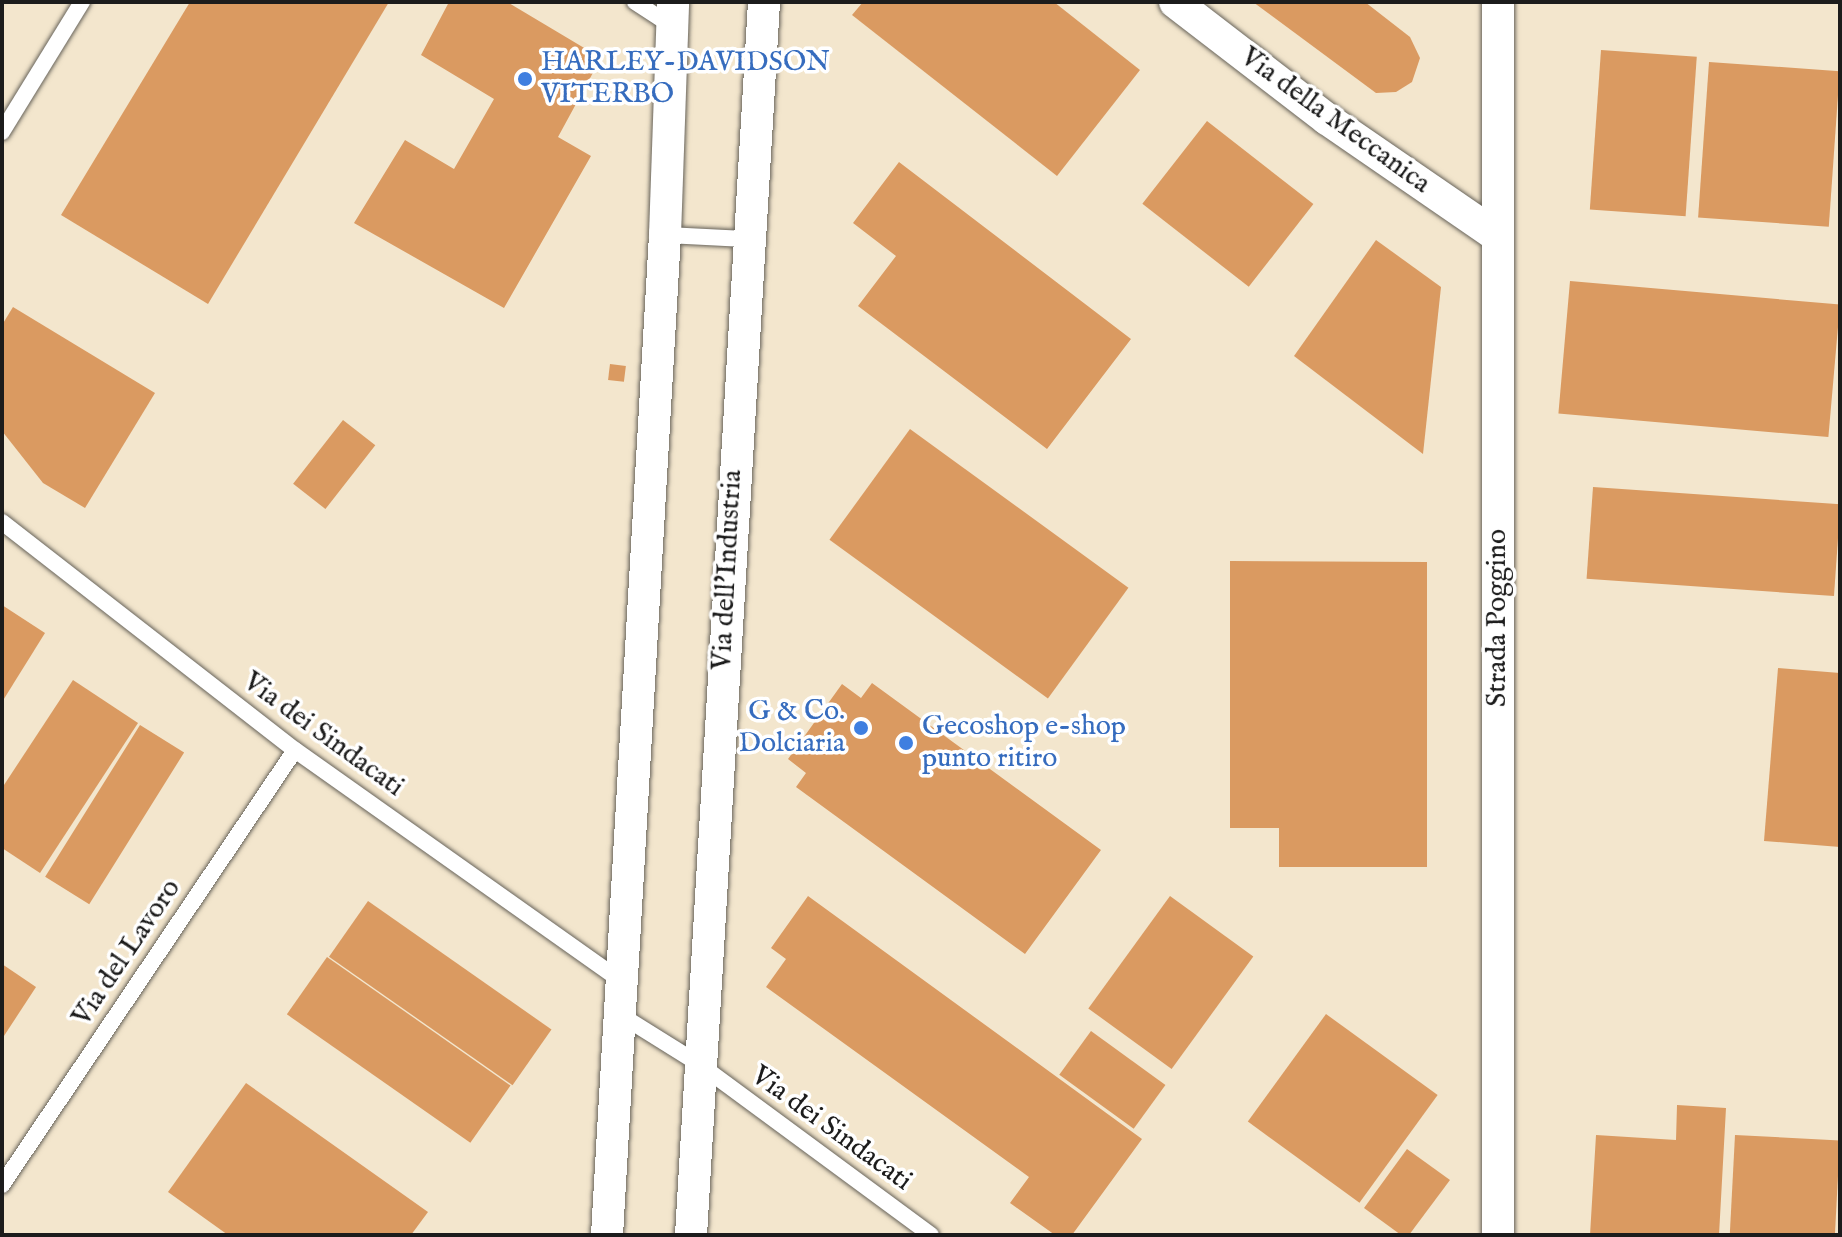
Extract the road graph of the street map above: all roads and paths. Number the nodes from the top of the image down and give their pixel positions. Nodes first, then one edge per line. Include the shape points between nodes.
1 (82, 2) edge
2 (635, 2) edge
3 (764, 2) edge
4 (1175, 2) edge
5 (1498, 2) edge
6 (672, 14) edge
7 (2, 132) edge
8 (665, 235) junction
9 (1497, 236) junction
10 (747, 239) junction
11 (2, 522) edge
12 (295, 750) junction
13 (621, 981) junction
14 (619, 1014) junction
15 (699, 1064) junction
16 (2, 1185) edge
17 (607, 1235) edge
18 (691, 1235) edge
19 (931, 1235) edge
20 (1498, 1235) edge

1 - 7 lane
2 - 6 lane
3 - 10 street, Via dell'Industria
4 - 9 street, Via della Meccanica via 1327,119
5 - 9 street, Strada Poggino
6 - 8 street
8 - 10 lane
8 - 13 street
9 - 20 street, Strada Poggino
10 - 15 street, Via dell'Industria
11 - 12 lane, Via dei Sindacati
12 - 13 lane, Via dei Sindacati
12 - 16 lane, Via del Lavoro
13 - 14 street
14 - 15 lane, Via dei Sindacati
14 - 17 street
15 - 18 street, Via dell'Industria
15 - 19 lane, Via dei Sindacati

